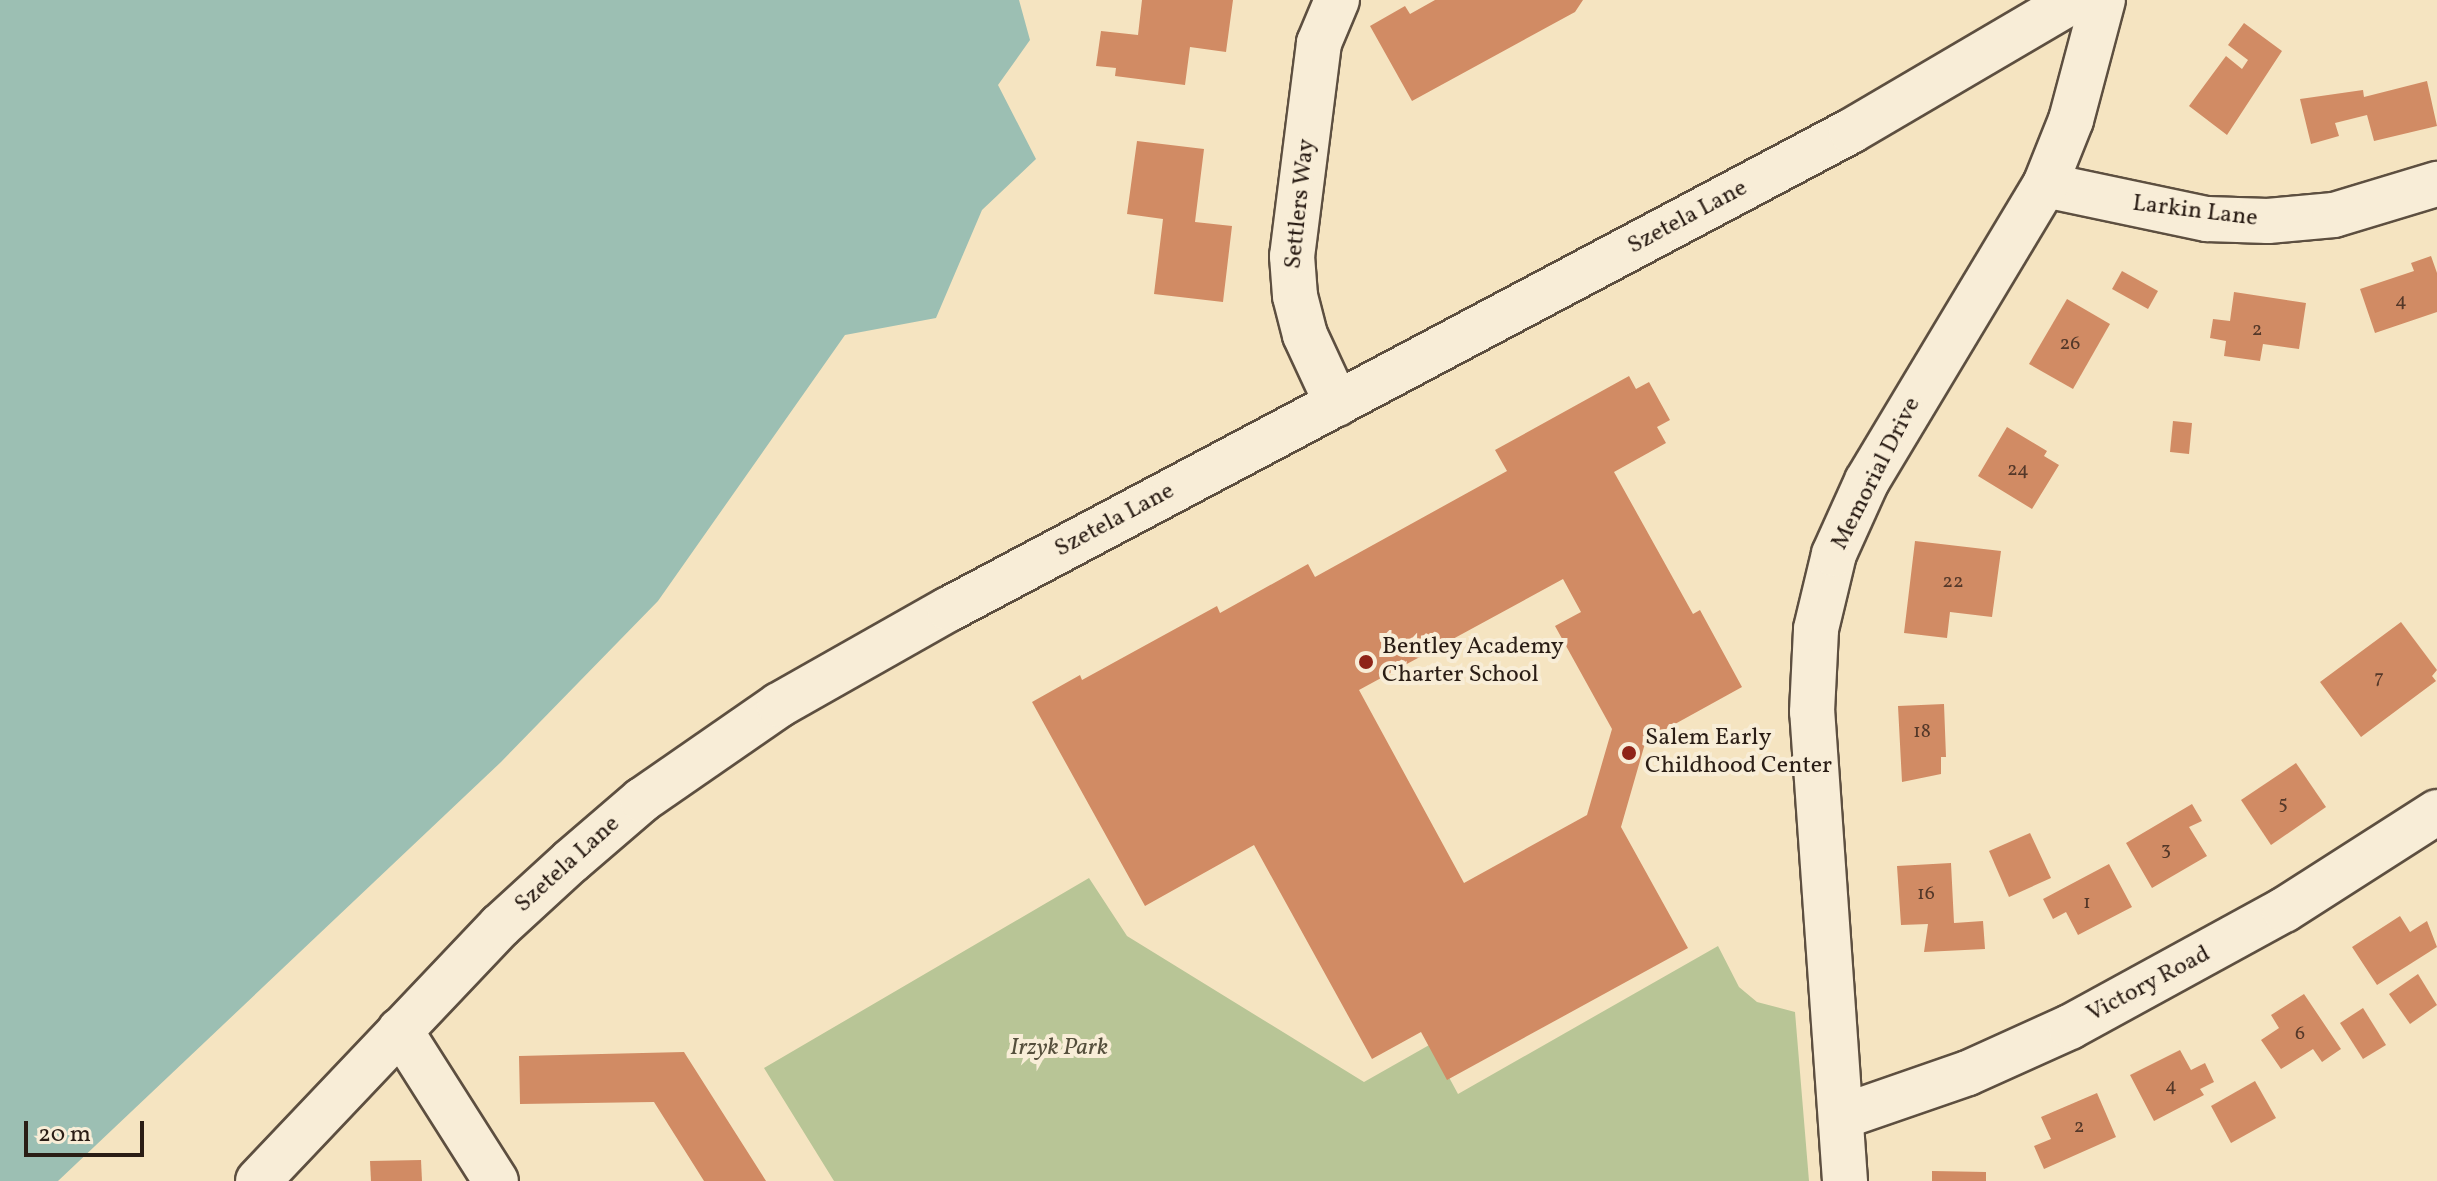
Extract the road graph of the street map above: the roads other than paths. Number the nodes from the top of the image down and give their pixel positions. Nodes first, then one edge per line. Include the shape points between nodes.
1 (1337, 0) edge
2 (2074, 0) edge
3 (2103, 0) edge
4 (2437, 184) edge
5 (2045, 185) junction
6 (1337, 404) junction
7 (2437, 812) edge
8 (400, 1030) junction
9 (1841, 1117) junction
10 (258, 1181) edge
11 (496, 1181) edge
12 (1845, 1181) edge

1 - 6 street, Settlers Way via 1319,43 1292,256 1305,335
2 - 6 street, Szetela Lane via 1851,131
3 - 5 street, Memorial Drive via 2071,120
4 - 5 street, Larkin Lane via 2334,215 2268,221 2207,219
5 - 9 street, Memorial Drive via 1867,481 1834,554 1816,629 1812,712
6 - 8 street, Szetela Lane via 779,705 642,800 594,841 500,926
7 - 9 street, Victory Road via 2284,910 2070,1027 1968,1073
8 - 10 street, Szetela Lane
8 - 11 street
9 - 12 street, Memorial Drive

